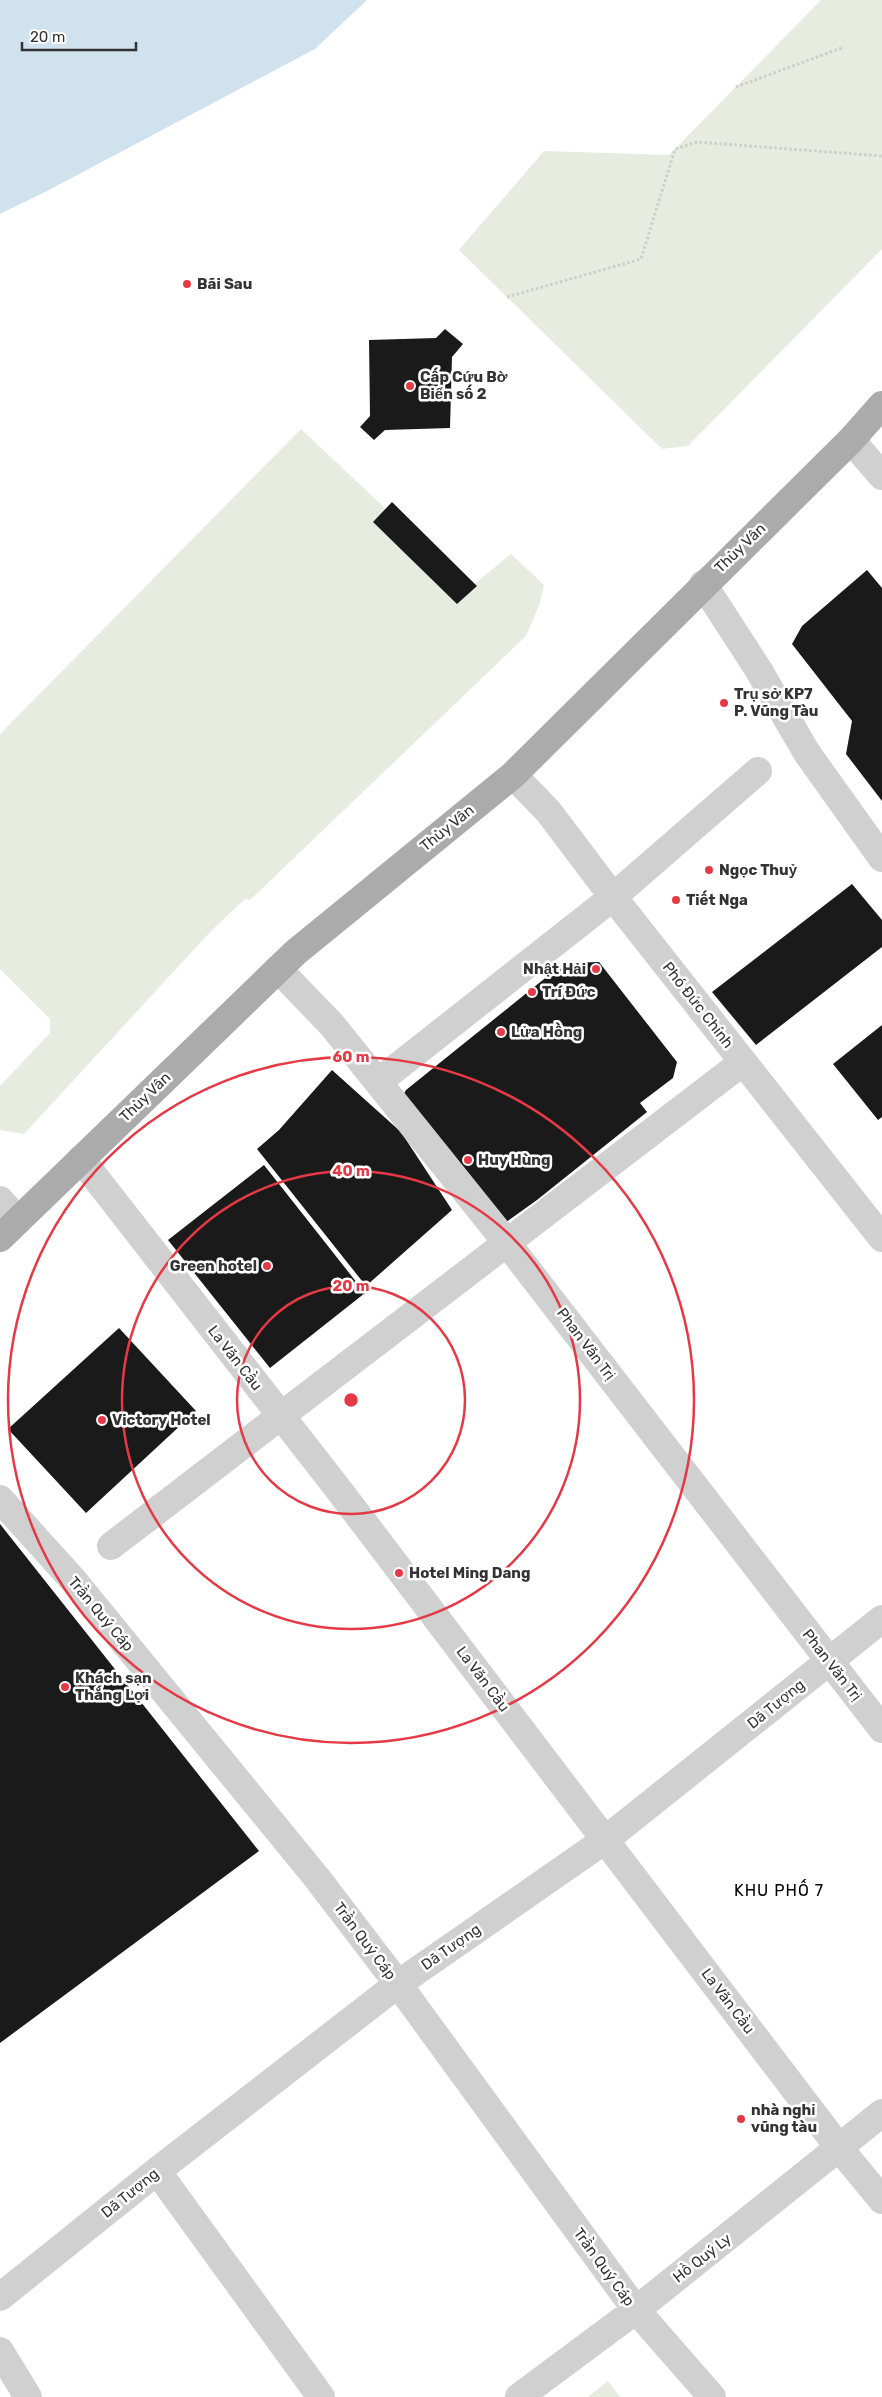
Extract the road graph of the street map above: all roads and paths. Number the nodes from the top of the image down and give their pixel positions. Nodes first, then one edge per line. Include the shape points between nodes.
1 (844, 48) dead end
2 (736, 86) dead end
3 (882, 156) edge
4 (507, 296) dead end
5 (882, 405) edge
6 (851, 440) junction
7 (882, 476) edge
8 (703, 584) junction
9 (758, 771) dead end
10 (513, 775) junction
11 (882, 858) edge
12 (613, 897) junction
13 (278, 969) junction
14 (743, 1062) junction
15 (378, 1082) junction
16 (81, 1159) junction
17 (0, 1200) edge
18 (9, 1229) edge
19 (882, 1238) edge
20 (507, 1243) junction
21 (280, 1417) junction
22 (0, 1499) edge
23 (111, 1546) dead end
24 (882, 1618) edge
25 (829, 1662) junction
26 (882, 1729) edge
27 (606, 1840) junction
28 (398, 1984) junction
29 (882, 2113) edge
30 (840, 2149) junction
31 (157, 2171) junction
32 (882, 2200) edge
33 (0, 2297) edge
34 (636, 2310) junction
35 (0, 2351) edge
36 (28, 2397) edge
37 (322, 2397) edge
38 (519, 2397) edge
39 (712, 2397) edge

1 - 2 path
3 - 4 path via 697,142 675,149 641,260
5 - 6 main road, Thùy Vân
6 - 7 street
6 - 8 main road, Thùy Vân
8 - 10 main road, Thùy Vân
8 - 11 street via 807,753
9 - 12 street
10 - 12 street, Phó Đức Chính via 548,811
10 - 13 main road, Thùy Vân
12 - 14 street, Phó Đức Chính
12 - 15 street
13 - 15 street, Phan Văn Trị via 332,1025
13 - 16 main road, Thùy Vân
14 - 19 street, Phó Đức Chính
14 - 20 street
15 - 20 street, Phan Văn Trị
16 - 18 main road, Thùy Vân
16 - 21 street, La Văn Cầu
17 - 18 street
20 - 21 street
20 - 25 street, Phan Văn Trị
21 - 23 street
21 - 27 street, La Văn Cầu
22 - 28 street, Trần Quý Cáp via 81,1588 317,1878
24 - 25 street, Dã Tượng
25 - 26 street, Phan Văn Trị
25 - 27 street, Dã Tượng
27 - 28 street, Dã Tượng
27 - 30 street, La Văn Cầu
28 - 31 street, Dã Tượng
28 - 34 street, Trần Quý Cáp
29 - 30 street, Hồ Quý Ly
30 - 32 street, La Văn Cầu
30 - 34 street, Hồ Quý Ly
31 - 33 street, Dã Tượng
31 - 37 street
34 - 38 street, Hồ Quý Ly
34 - 39 street, Trần Quý Cáp
35 - 36 street

